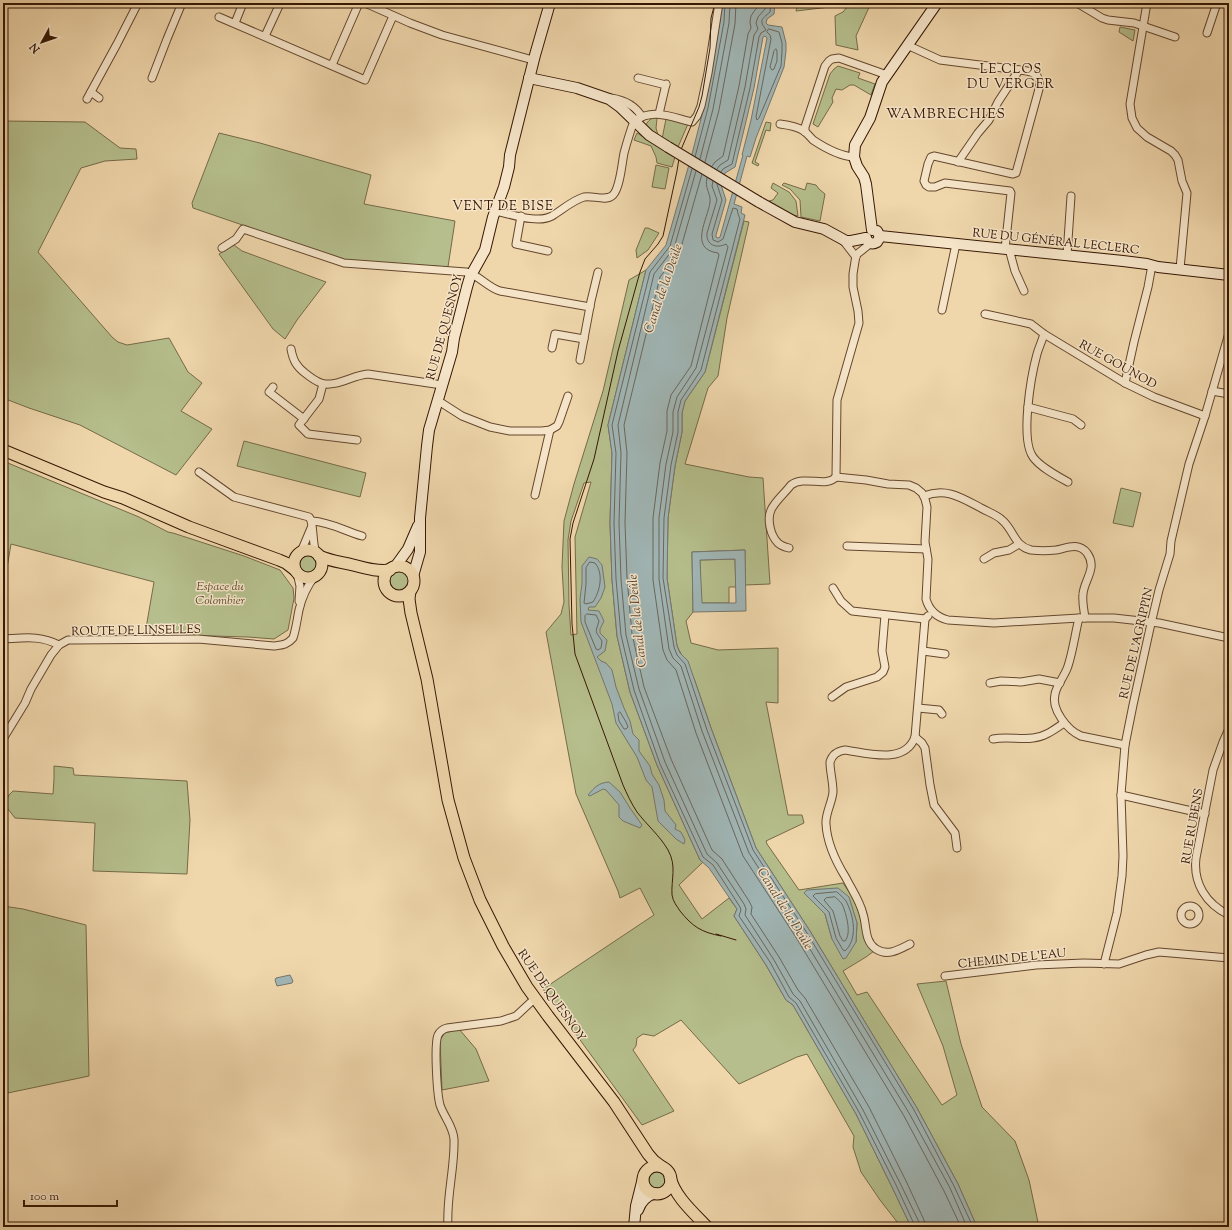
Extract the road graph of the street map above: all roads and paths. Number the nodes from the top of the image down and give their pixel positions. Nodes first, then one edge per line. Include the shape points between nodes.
1 (138, 3) edge
2 (182, 3) edge
3 (243, 3) edge
4 (281, 3) edge
5 (359, 3) edge
6 (365, 3) edge
7 (550, 3) edge
8 (719, 3) edge
9 (937, 3) edge
10 (1077, 3) edge
11 (1147, 3) edge
12 (1217, 3) edge
13 (393, 16) junction
14 (219, 17) dead end
15 (235, 23) junction
16 (1143, 26) junction
17 (1207, 33) dead end
18 (265, 36) junction
19 (1175, 37) dead end
20 (907, 45) junction
21 (533, 60) junction
22 (332, 65) junction
23 (1020, 70) junction
24 (887, 75) junction
25 (152, 78) dead end
26 (529, 78) junction
27 (638, 78) dead end
28 (99, 98) dead end
29 (659, 114) junction
30 (638, 119) junction
31 (780, 124) dead end
32 (805, 129) junction
33 (854, 157) junction
34 (958, 162) junction
35 (1071, 196) dead end
36 (495, 211) junction
37 (521, 216) junction
38 (872, 237) junction
39 (842, 239) junction
40 (956, 244) junction
41 (222, 248) dead end
42 (1007, 249) junction
43 (548, 251) dead end
44 (1067, 255) junction
45 (856, 257) junction
46 (1152, 265) junction
47 (1180, 269) junction
48 (598, 272) dead end
49 (472, 274) junction
50 (1229, 275) edge
51 (1024, 291) dead end
52 (590, 307) junction
53 (942, 310) dead end
54 (985, 314) dead end
55 (1229, 333) edge
56 (1044, 334) junction
57 (584, 339) junction
58 (552, 348) dead end
59 (291, 349) dead end
60 (580, 360) dead end
61 (1125, 383) junction
62 (323, 384) junction
63 (442, 385) junction
64 (273, 387) dead end
65 (1212, 391) junction
66 (1229, 394) edge
67 (568, 396) dead end
68 (438, 400) junction
69 (1028, 407) junction
70 (1205, 416) junction
71 (304, 419) junction
72 (1081, 425) dead end
73 (550, 430) junction
74 (357, 440) dead end
75 (3, 450) edge
76 (199, 472) dead end
77 (836, 477) junction
78 (1068, 482) dead end
79 (535, 495) dead end
80 (924, 496) junction
81 (420, 518) junction
82 (312, 523) junction
83 (362, 536) dead end
84 (233, 543) junction
85 (1019, 544) junction
86 (847, 546) dead end
87 (789, 548) dead end
88 (926, 549) junction
89 (299, 553) junction
90 (318, 554) junction
91 (984, 559) dead end
92 (393, 569) junction
93 (296, 571) junction
94 (317, 573) junction
95 (413, 576) junction
96 (833, 588) dead end
97 (390, 591) junction
98 (410, 591) junction
99 (299, 610) junction
100 (932, 612) junction
101 (885, 615) junction
102 (1082, 618) junction
103 (925, 619) junction
104 (1151, 622) junction
105 (1229, 638) edge
106 (3, 639) edge
107 (59, 645) junction
108 (923, 651) junction
109 (945, 654) dead end
110 (423, 662) junction
111 (990, 683) dead end
112 (1060, 683) junction
113 (832, 697) dead end
114 (918, 708) junction
115 (942, 714) dead end
116 (1064, 723) junction
117 (1229, 729) edge
118 (915, 737) junction
119 (3, 739) edge
120 (993, 739) dead end
121 (1125, 745) junction
122 (1122, 795) junction
123 (1205, 814) junction
124 (958, 848) dead end
125 (1208, 900) junction
126 (1197, 909) dead end
127 (1229, 915) edge
128 (910, 944) dead end
129 (1229, 958) edge
130 (1104, 964) junction
131 (945, 976) dead end
132 (536, 1000) junction
133 (628, 1124) junction
134 (662, 1167) junction
135 (644, 1176) junction
136 (670, 1178) junction
137 (657, 1193) junction
138 (691, 1210) junction
139 (634, 1224) edge
140 (448, 1227) edge
141 (707, 1227) edge

1 - 28 street via 89,96
2 - 25 street
3 - 15 street
4 - 18 street
5 - 22 street
6 - 13 street
7 - 21 street, RUE DE QUESNOY
8 - 29 street via 708,73 697,116 692,122
9 - 20 street
10 - 16 street via 1102,18
11 - 16 street
12 - 17 street
13 - 21 street via 442,35
13 - 22 street via 365,80
14 - 15 street
15 - 18 street
16 - 19 street
16 - 47 street via 1130,104 1131,112 1134,123 1142,133 1175,155 1178,160 1187,193
18 - 22 street
20 - 23 street via 940,60
20 - 24 street
21 - 26 street, RUE DE QUESNOY
23 - 34 street via 989,120
23 - 34 street via 1035,74 1040,84 1016,173
24 - 32 street via 839,58 829,61 823,70
24 - 33 street via 870,118 855,145
26 - 30 street via 603,96
26 - 36 street, RUE DE QUESNOY via 504,187
27 - 29 street via 666,84
29 - 30 street
30 - 37 street via 627,143 618,187 613,195 606,198 582,198 551,217 543,219
30 - 39 street, bridge via 649,135 759,202 795,222 824,229
31 - 32 street
32 - 33 street via 814,141 831,150
33 - 38 street via 866,184
34 - 42 street via 931,157 925,183 928,187 945,182 1009,191 1011,193
35 - 44 street
36 - 37 street
36 - 49 street, RUE DE QUESNOY via 484,253
37 - 43 street via 516,244
38 - 39 street, RUE DU GÉNÉRAL LECLERC via 851,241
38 - 40 street, RUE DU GÉNÉRAL LECLERC
38 - 45 street
39 - 45 street
40 - 42 street, RUE DU GÉNÉRAL LECLERC
40 - 53 street
41 - 49 street via 236,239 243,229 344,264
42 - 44 street, RUE DU GÉNÉRAL LECLERC
42 - 51 street
44 - 46 street, RUE DU GÉNÉRAL LECLERC
45 - 77 street via 852,282 859,323 837,400
46 - 47 street, RUE DU GÉNÉRAL LECLERC
46 - 61 street
47 - 50 street, RUE DU GÉNÉRAL LECLERC
48 - 52 street
49 - 52 street via 500,291
49 - 63 street, RUE DE QUESNOY
52 - 57 street
54 - 56 street, RUE GOUNOD via 1034,325
55 - 65 street, RUE DE L'AGRIPPIN
56 - 61 street, RUE GOUNOD
56 - 69 street via 1036,359
57 - 58 street via 555,334
57 - 60 street
59 - 62 street via 297,366
61 - 70 street, RUE GOUNOD via 1154,398
62 - 63 street via 368,374
62 - 71 street via 320,399
63 - 68 street, RUE DE QUESNOY
64 - 71 street via 269,392
65 - 66 street
65 - 70 street, RUE DE L'AGRIPPIN
67 - 73 street via 558,424
68 - 73 street via 462,416 490,427 510,431
68 - 81 street, RUE DE QUESNOY via 428,434
69 - 72 street via 1073,419
69 - 78 street via 1027,438 1031,454 1041,465
70 - 104 street, RUE DE L'AGRIPPIN via 1189,464 1170,554
71 - 74 street via 299,425 308,434
73 - 79 street
75 - 84 main road via 104,492 124,504 173,525 189,527
76 - 82 street via 234,498 305,515
77 - 80 street via 909,485
77 - 87 street via 831,482 794,483 772,509 772,534 778,543
80 - 85 street via 944,492 966,500 1003,521
80 - 88 street via 927,507
81 - 92 street, RUE DE QUESNOY via 408,549
81 - 95 street, RUE DE QUESNOY via 420,552
82 - 83 street via 320,522
82 - 89 street
82 - 90 street via 314,546
84 - 89 main road via 290,555
84 - 93 main road via 284,562
85 - 91 street
85 - 102 street via 1036,551 1074,546 1087,553 1091,573 1083,592
86 - 88 street
88 - 100 street via 926,599
89 - 90 main road via 307,550
89 - 93 main road via 294,560
90 - 92 main road via 327,559 372,570
90 - 94 main road via 322,563
92 - 95 main road via 407,569
92 - 97 main road via 385,578
93 - 94 main road via 306,578 312,578
93 - 99 street, ROUTE DE LINSELLES via 300,586
94 - 97 main road via 329,567 352,570 379,580
94 - 99 street, ROUTE DE LINSELLES via 306,590
95 - 98 main road via 414,583
96 - 101 street via 841,601 852,610
97 - 98 main road via 403,595
97 - 110 main road, RUE DE QUESNOY via 403,607
98 - 110 main road, RUE DE QUESNOY via 411,613
99 - 107 street, ROUTE DE LINSELLES via 293,638 280,646 198,639 68,640
100 - 102 street via 944,619 982,622
100 - 103 street
101 - 103 street
101 - 113 street via 883,672 877,677 846,687
102 - 104 street
102 - 112 street
103 - 108 street
104 - 105 street
104 - 121 street, RUE DE L'AGRIPPIN
106 - 107 street via 37,637
107 - 119 street, ROUTE DE LINSELLES via 30,689 25,703
108 - 109 street
108 - 114 street
110 - 132 main road, RUE DE QUESNOY via 448,800 464,858 496,932
111 - 112 street via 1039,679
112 - 116 street via 1054,699
114 - 115 street via 939,710
114 - 118 street
116 - 120 street via 1036,738
116 - 121 street via 1080,736
117 - 123 street, RUE RUBENS via 1222,742 1212,776
118 - 124 street via 925,748 934,805 955,833
118 - 128 street via 909,748 895,754 845,750 834,754 830,762 833,793 826,821 836,860 862,908 869,942 885,953 892,953
121 - 122 street, RUE DE L'AGRIPPIN
122 - 123 street
122 - 130 street, RUE DE L'AGRIPPIN via 1122,876 1117,913
123 - 125 street, RUE RUBENS via 1196,870 1200,887
125 - 126 street
125 - 127 street, RUE RUBENS
129 - 130 street, CHEMIN DE L'EAU via 1159,952 1119,964
130 - 131 street, CHEMIN DE L'EAU via 1036,965
132 - 133 main road, RUE DE QUESNOY
132 - 140 street via 510,1018 448,1028 437,1036 438,1096 454,1136
133 - 134 main road, RUE DE QUESNOY via 651,1158
133 - 135 main road, RUE DE QUESNOY via 642,1153
134 - 135 main road via 651,1167
134 - 136 main road
135 - 137 main road via 647,1189
135 - 139 street
136 - 137 main road via 669,1187
136 - 138 main road via 674,1188
137 - 138 main road via 676,1199
137 - 139 street via 641,1202
138 - 141 main road

